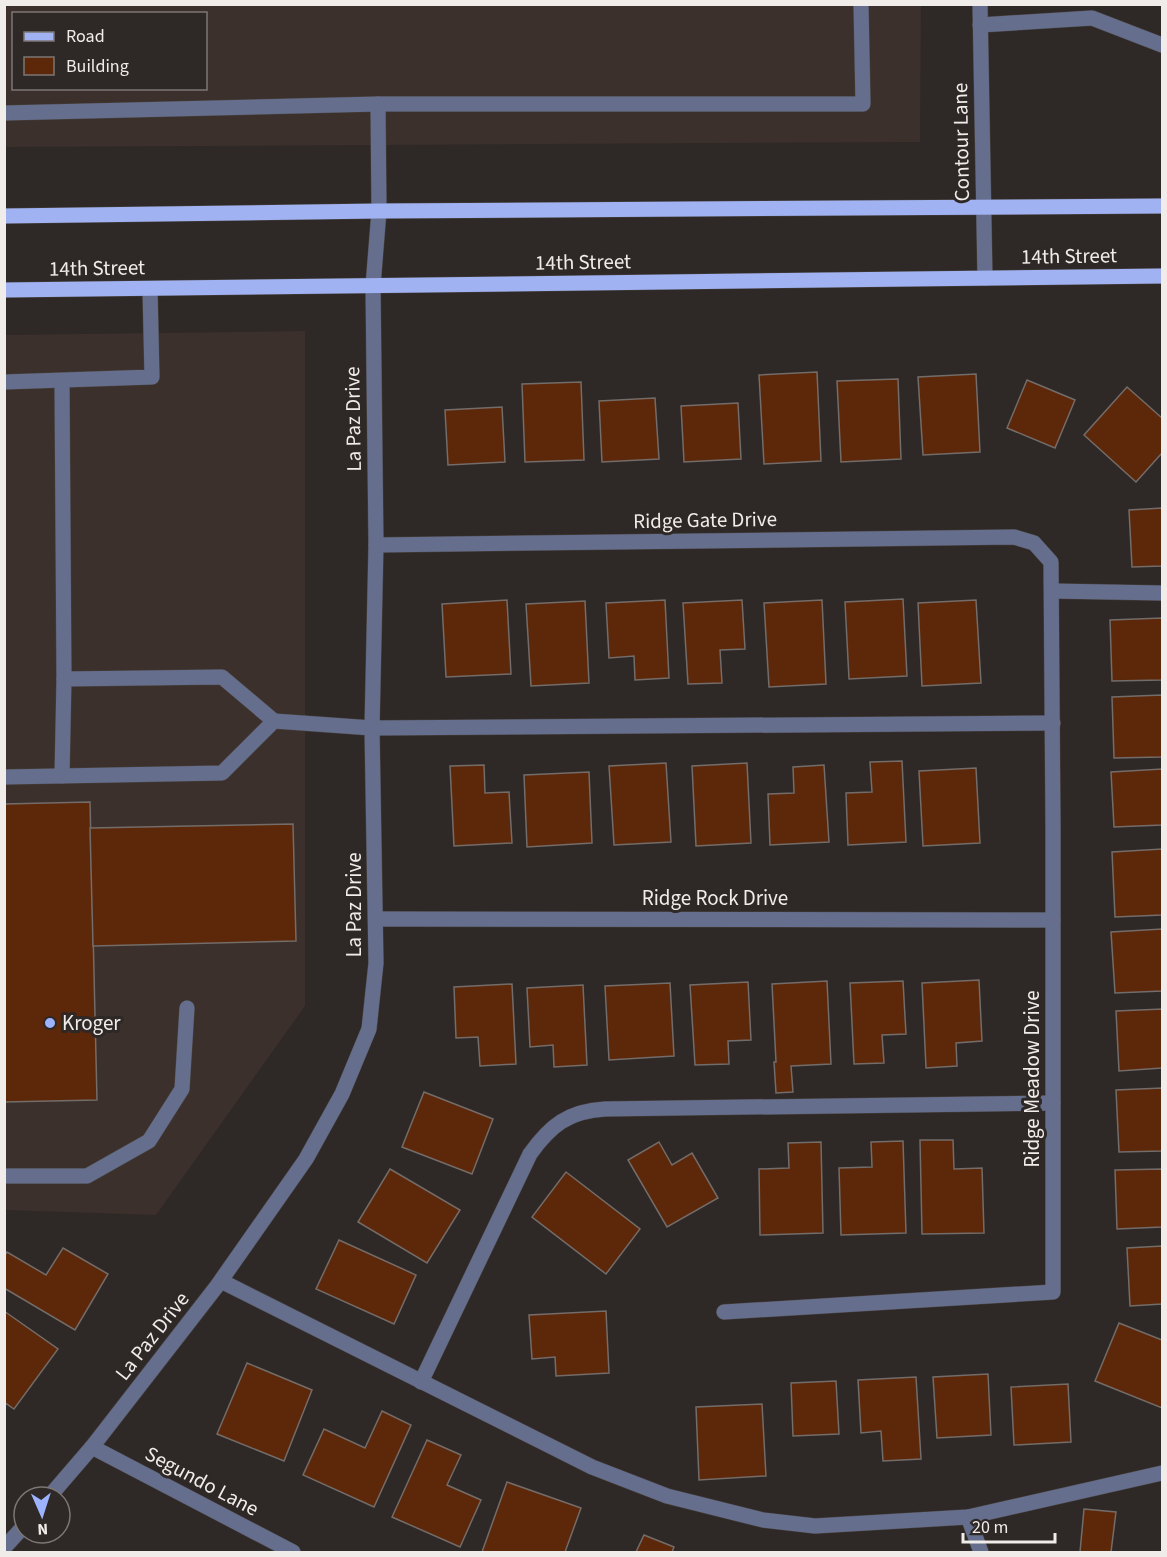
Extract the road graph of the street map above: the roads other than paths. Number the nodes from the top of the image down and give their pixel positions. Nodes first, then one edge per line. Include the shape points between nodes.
1 (861, 4) edge
2 (980, 4) edge
3 (980, 25) junction
4 (1162, 45) edge
5 (378, 104) junction
6 (4, 113) edge
7 (1162, 206) edge
8 (982, 208) junction
9 (379, 211) junction
10 (4, 216) edge
11 (1162, 276) edge
12 (985, 278) junction
13 (373, 286) junction
14 (150, 289) junction
15 (4, 290) edge
16 (62, 381) junction
17 (4, 382) edge
18 (1034, 543) joint
19 (376, 545) junction
20 (1052, 591) junction
21 (1162, 593) edge
22 (64, 679) junction
23 (274, 721) junction
24 (1053, 723) junction
25 (372, 728) junction
26 (62, 776) junction
27 (4, 777) edge
28 (376, 918) junction
29 (1053, 920) junction
30 (186, 1008) dead end
31 (1053, 1103) junction
32 (4, 1176) edge
33 (221, 1281) junction
34 (724, 1312) dead end
35 (421, 1382) junction
36 (92, 1447) junction
37 (1162, 1473) edge
38 (59, 1485) edge
39 (968, 1517) junction
40 (290, 1552) edge
41 (981, 1552) edge

1 - 5 street via 863,104
2 - 3 street, Contour Lane
3 - 4 street via 1092,18
3 - 8 street, Contour Lane
5 - 6 street
5 - 9 street, La Paz Drive
7 - 8 main road
8 - 9 main road
8 - 12 street, Contour Lane
9 - 10 main road
9 - 13 street, La Paz Drive
11 - 12 main road, 14th Street
12 - 13 main road, 14th Street
13 - 14 main road, 14th Street
13 - 19 street, La Paz Drive
14 - 15 main road, 14th Street
14 - 16 street via 152,377
16 - 17 street
16 - 22 street
18 - 19 street, Ridge Gate Drive via 1014,537
18 - 20 street, Ridge Meadow Drive via 1051,562
19 - 25 street, La Paz Drive
20 - 21 street
20 - 24 street, Ridge Meadow Drive
22 - 23 street via 222,677
22 - 26 street
23 - 25 street
23 - 26 street via 222,773
24 - 25 street
24 - 29 street, Ridge Meadow Drive
25 - 28 street, La Paz Drive
26 - 27 street
28 - 29 street, Ridge Rock Drive
28 - 33 street, La Paz Drive via 369,1029 342,1094 306,1159
29 - 31 street, Ridge Meadow Drive
30 - 32 street via 182,1089 149,1141 87,1176
31 - 34 street, Ridge Meadow Drive via 1053,1292
31 - 35 street via 616,1108 574,1114 556,1124 530,1154
33 - 35 street
33 - 36 street, La Paz Drive
35 - 39 street via 592,1467 666,1496 763,1520 815,1526
36 - 38 street, La Paz Drive
36 - 40 street, Segundo Lane
37 - 39 street
39 - 41 street

